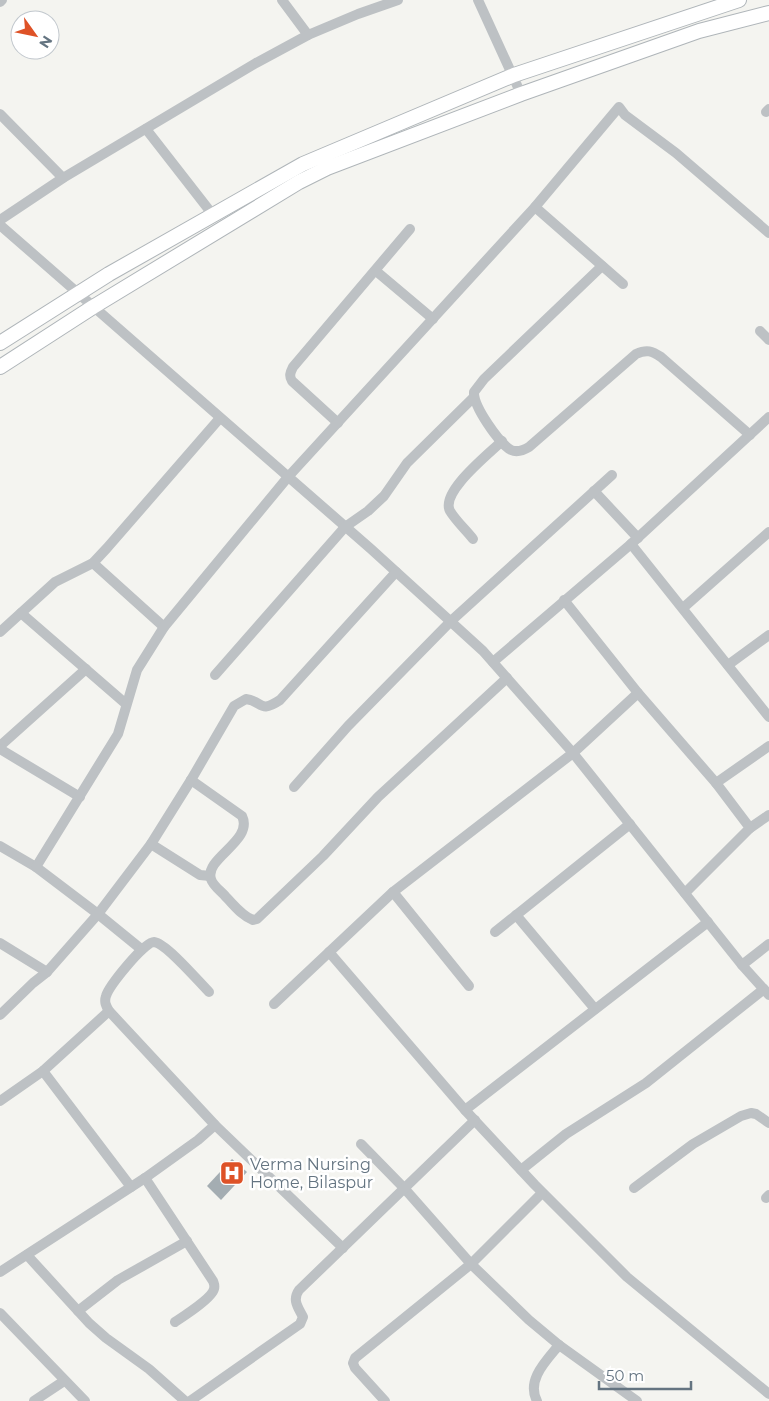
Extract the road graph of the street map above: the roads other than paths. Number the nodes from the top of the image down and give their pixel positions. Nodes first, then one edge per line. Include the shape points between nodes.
1 (282, 0) edge
2 (398, 0) edge
3 (478, 0) edge
4 (739, 0) edge
5 (769, 13) edge
6 (308, 35) junction
7 (514, 75) junction
8 (522, 94) junction
9 (0, 114) edge
10 (146, 130) junction
11 (63, 178) junction
12 (535, 207) junction
13 (213, 215) junction
14 (0, 220) edge
15 (0, 225) edge
16 (410, 230) dead end
17 (769, 233) edge
18 (602, 266) junction
19 (376, 271) junction
20 (623, 284) dead end
21 (77, 294) junction
22 (92, 307) junction
23 (433, 319) junction
24 (760, 331) dead end
25 (769, 340) edge
26 (0, 343) edge
27 (0, 367) edge
28 (474, 396) junction
29 (769, 417) edge
30 (220, 418) junction
31 (338, 422) junction
32 (750, 435) junction
33 (502, 441) junction
34 (612, 475) dead end
35 (288, 477) junction
36 (594, 491) junction
37 (345, 527) junction
38 (769, 532) edge
39 (473, 539) dead end
40 (635, 541) junction
41 (92, 563) junction
42 (396, 572) junction
43 (564, 600) junction
44 (683, 608) junction
45 (22, 613) junction
46 (451, 621) junction
47 (164, 627) junction
48 (0, 632) edge
49 (769, 635) edge
50 (493, 662) junction
51 (728, 665) junction
52 (86, 669) junction
53 (215, 675) dead end
54 (507, 678) junction
55 (638, 694) junction
56 (126, 704) junction
57 (769, 717) edge
58 (769, 746) edge
59 (0, 747) edge
60 (573, 753) junction
61 (192, 780) junction
62 (716, 783) junction
63 (294, 786) dead end
64 (80, 797) junction
65 (769, 815) edge
66 (630, 824) junction
67 (750, 828) junction
68 (151, 844) junction
69 (0, 846) edge
70 (36, 867) junction
71 (210, 876) junction
72 (393, 892) junction
73 (685, 893) junction
74 (98, 914) junction
75 (516, 915) junction
76 (708, 922) junction
77 (495, 932) dead end
78 (0, 943) edge
79 (769, 944) edge
80 (141, 949) junction
81 (330, 952) junction
82 (742, 966) junction
83 (47, 972) junction
84 (469, 986) dead end
85 (209, 992) dead end
86 (766, 992) edge
87 (274, 1004) dead end
88 (595, 1009) junction
89 (108, 1011) junction
90 (0, 1015) edge
91 (44, 1070) junction
92 (0, 1101) edge
93 (465, 1110) junction
94 (475, 1120) junction
95 (769, 1123) edge
96 (215, 1125) junction
97 (361, 1144) dead end
98 (521, 1170) junction
99 (144, 1178) junction
100 (131, 1187) junction
101 (404, 1188) junction
102 (634, 1188) dead end
103 (542, 1193) junction
104 (187, 1241) junction
105 (343, 1248) junction
106 (27, 1255) junction
107 (471, 1264) junction
108 (0, 1272) edge
109 (78, 1311) junction
110 (0, 1314) edge
111 (175, 1322) dead end
112 (559, 1345) junction
113 (64, 1380) junction
114 (769, 1394) edge
115 (34, 1401) edge
116 (85, 1401) edge
117 (185, 1401) edge
118 (190, 1401) edge
119 (385, 1401) edge
120 (537, 1401) edge
121 (637, 1401) edge

1 - 6 street
2 - 6 street
3 - 7 street
4 - 7 main road
5 - 8 main road via 700,31
6 - 10 street
7 - 8 street
7 - 13 main road via 303,164
8 - 22 main road via 327,168
9 - 11 street
10 - 11 street
10 - 13 street
11 - 14 street
12 - 17 street via 619,107
12 - 18 street
12 - 23 street
13 - 21 main road
15 - 21 street
16 - 19 street
18 - 20 street
18 - 28 street via 484,379
19 - 23 street
19 - 31 street via 290,373 292,381
21 - 22 street
21 - 26 main road
22 - 27 main road
22 - 30 street
23 - 31 street
24 - 25 street
28 - 33 street via 480,413
28 - 37 street via 407,463 384,496
29 - 32 street
30 - 35 street
30 - 41 street
31 - 35 street
32 - 33 street via 661,357 644,350 529,447 517,452
32 - 40 street
33 - 39 street via 458,485 448,504
34 - 36 street
35 - 37 street
35 - 47 street
36 - 40 street
36 - 46 street
37 - 42 street
37 - 53 street
38 - 44 street
40 - 43 street
40 - 44 street
41 - 45 street via 55,582
41 - 47 street
42 - 46 street
42 - 61 street via 280,700 262,707 246,699 234,706
43 - 50 street
43 - 55 street
44 - 51 street
45 - 48 street
45 - 52 street
46 - 50 street
46 - 63 street
47 - 56 street via 137,670
49 - 51 street
50 - 54 street
51 - 57 street
52 - 56 street
52 - 59 street
54 - 60 street
54 - 71 street via 378,797 261,916 253,920 244,915
55 - 60 street
55 - 62 street
56 - 64 street via 118,734
58 - 62 street
59 - 64 street
60 - 66 street
60 - 72 street
61 - 68 street
61 - 71 street via 235,810 245,822 243,832 215,864
62 - 67 street
64 - 70 street
65 - 67 street
66 - 73 street
66 - 75 street
67 - 73 street
68 - 71 street via 200,875
68 - 74 street
69 - 70 street
70 - 74 street
72 - 81 street
72 - 84 street
73 - 76 street
74 - 80 street
74 - 83 street
75 - 77 street
75 - 88 street
76 - 82 street
76 - 88 street
78 - 83 street
79 - 82 street
80 - 85 street via 150,943 160,944
80 - 89 street via 106,996
81 - 87 street
81 - 93 street
82 - 86 street
83 - 90 street
86 - 98 street via 646,1083 566,1134
88 - 93 street
89 - 91 street
89 - 96 street
91 - 92 street
91 - 100 street
93 - 94 street
94 - 98 street
94 - 101 street
95 - 102 street via 756,1114 742,1116 693,1144
96 - 99 street
96 - 105 street
97 - 101 street
98 - 103 street
99 - 100 street
99 - 104 street
100 - 106 street
101 - 105 street
101 - 107 street
103 - 107 street
103 - 114 street via 627,1277
104 - 109 street via 118,1280
104 - 111 street via 215,1286 208,1297
105 - 118 street via 297,1293 296,1303 303,1317 300,1324
106 - 108 street
106 - 109 street
107 - 112 street
107 - 119 street via 355,1358 354,1368
109 - 117 street via 106,1338 149,1369
110 - 113 street
112 - 120 street via 534,1379 533,1394
112 - 121 street
113 - 115 street
113 - 116 street

